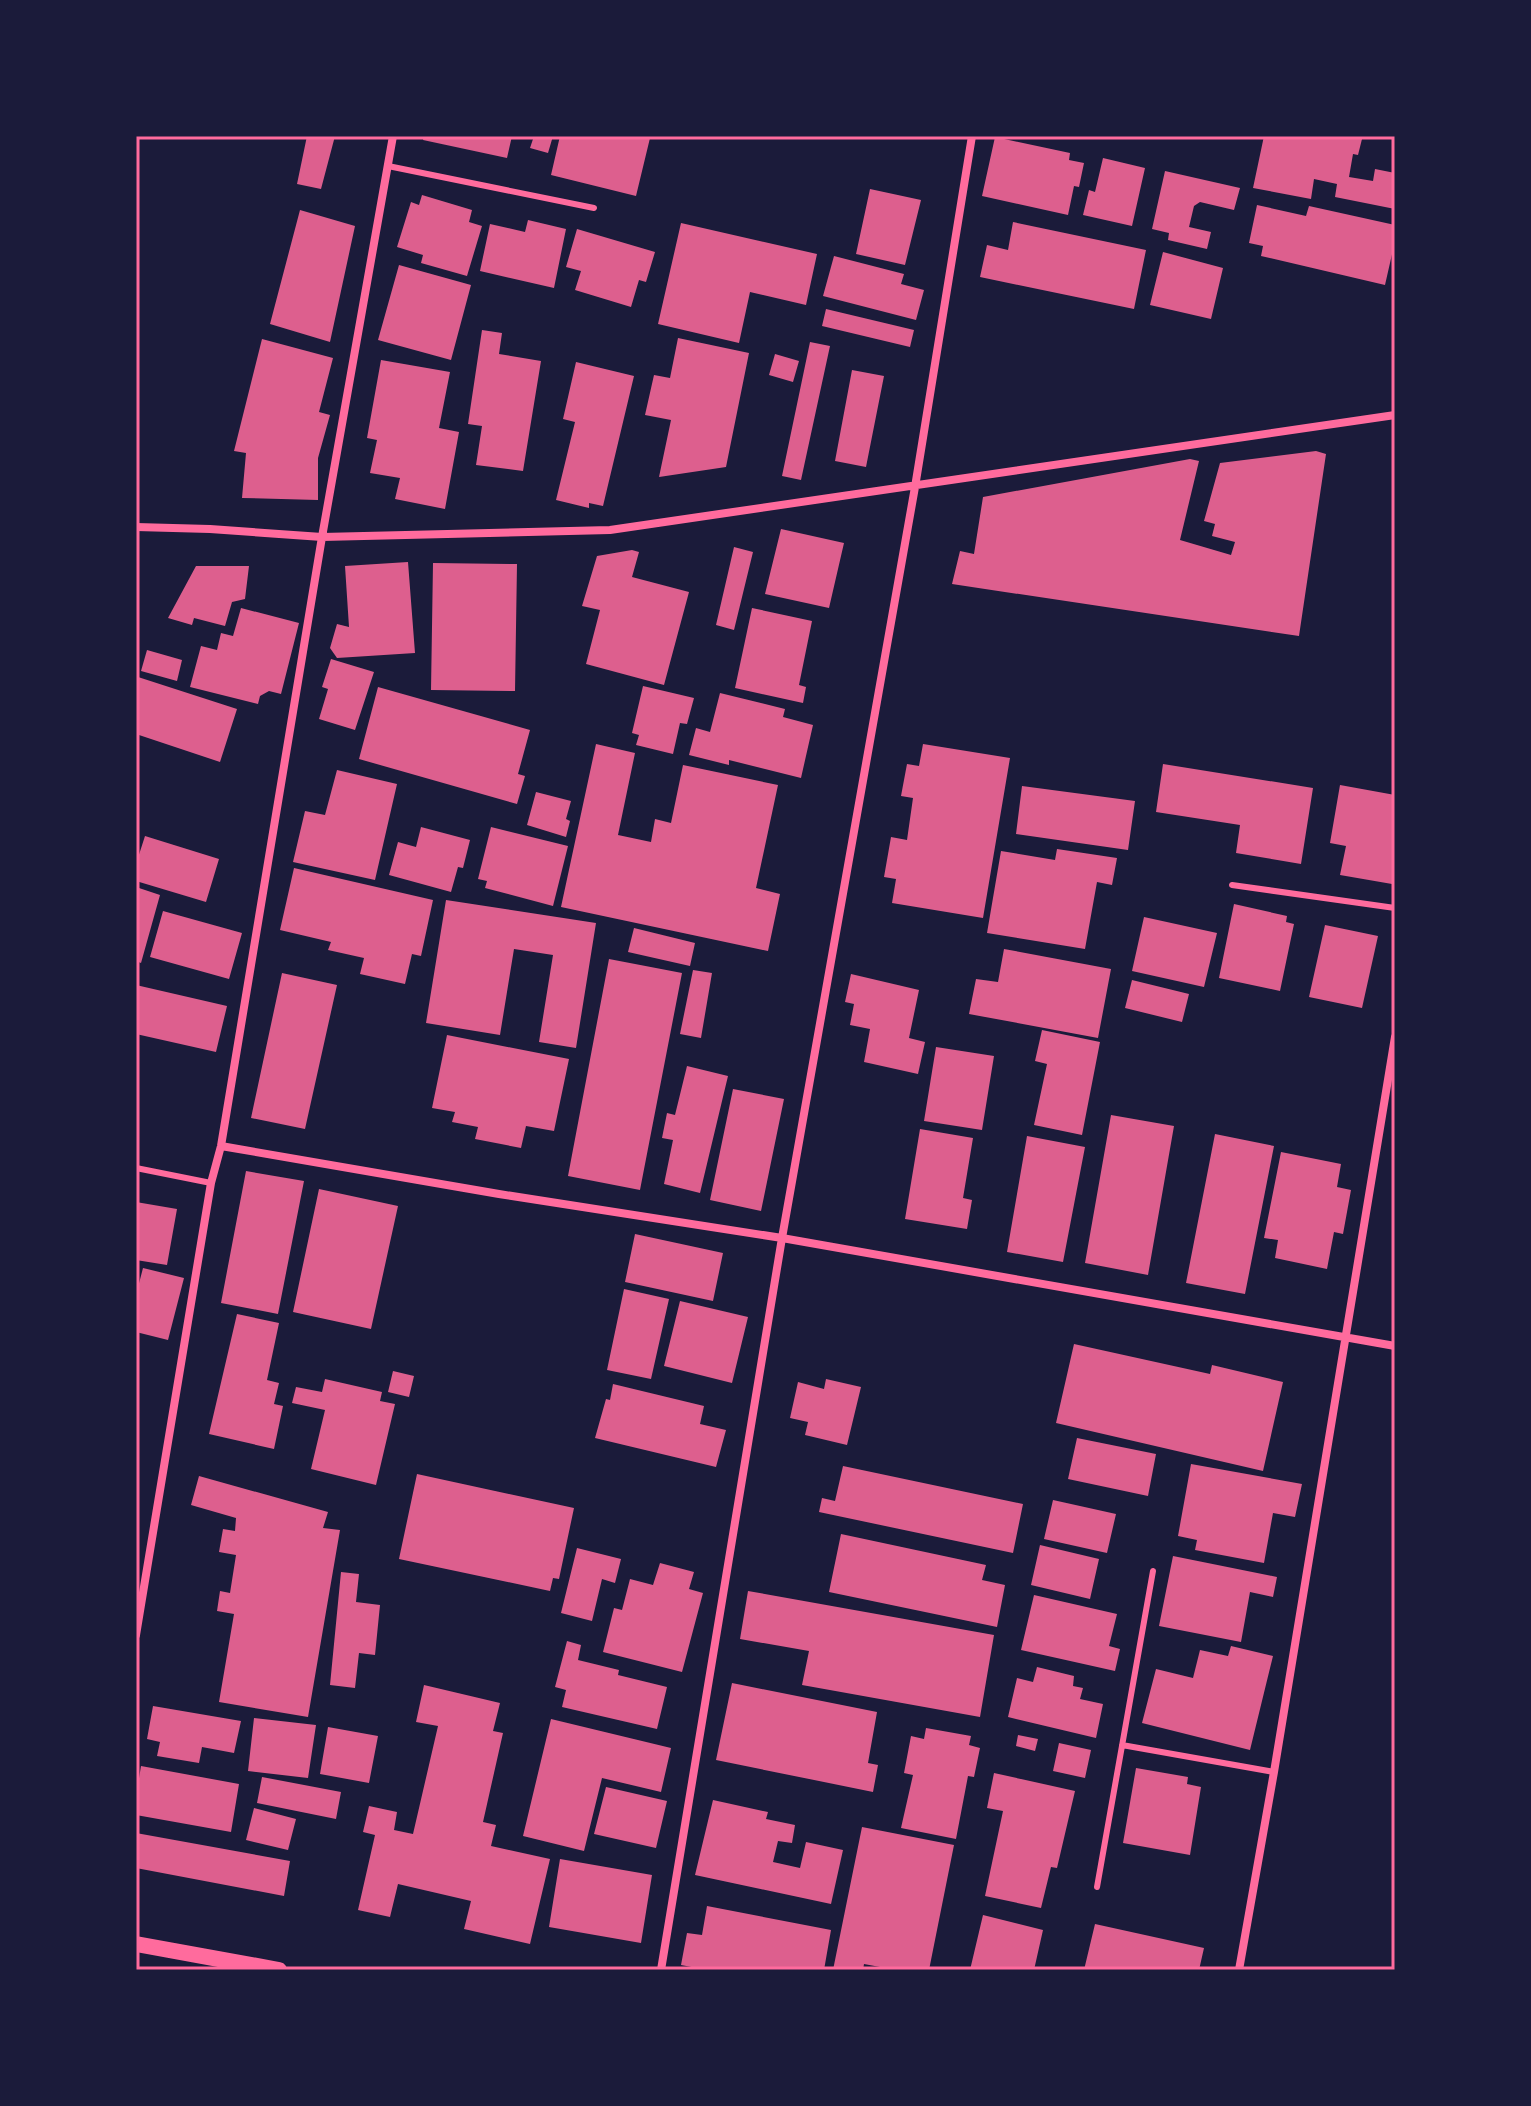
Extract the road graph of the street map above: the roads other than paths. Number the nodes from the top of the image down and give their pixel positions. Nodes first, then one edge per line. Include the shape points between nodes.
1 (393, 136) edge
2 (972, 136) edge
3 (388, 166) junction
4 (594, 208) dead end
5 (1395, 415) edge
6 (915, 487) junction
7 (136, 527) edge
8 (322, 537) junction
9 (1232, 885) dead end
10 (1395, 908) edge
11 (1395, 1037) edge
12 (221, 1146) junction
13 (136, 1168) edge
14 (211, 1183) junction
15 (782, 1238) junction
16 (1346, 1337) junction
17 (1395, 1346) edge
18 (1153, 1571) dead end
19 (136, 1635) edge
20 (1122, 1745) junction
21 (1274, 1772) junction
22 (1097, 1887) dead end
23 (136, 1944) edge
24 (279, 1970) edge
25 (661, 1970) edge
26 (1239, 1970) edge

1 - 3 street
2 - 6 street
3 - 4 lane
3 - 8 street
5 - 6 street
6 - 8 street via 610,530
6 - 15 street
7 - 8 street
8 - 12 street
9 - 10 lane
11 - 16 street
12 - 14 street
12 - 15 street
13 - 14 lane
14 - 19 street
15 - 16 street
15 - 25 street
16 - 17 street
16 - 21 street
18 - 20 lane
20 - 21 lane
20 - 22 lane
21 - 26 street
23 - 24 main road

